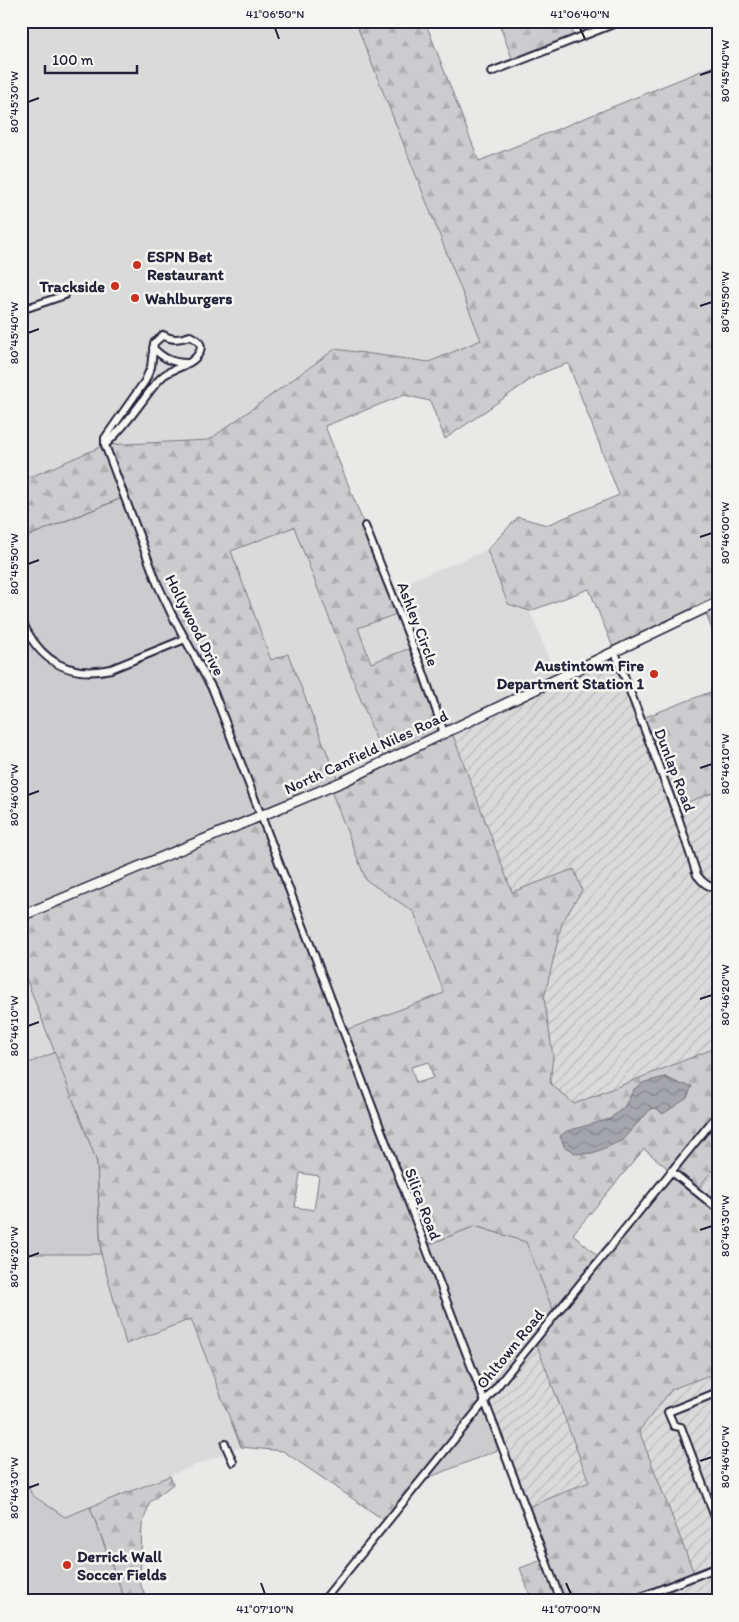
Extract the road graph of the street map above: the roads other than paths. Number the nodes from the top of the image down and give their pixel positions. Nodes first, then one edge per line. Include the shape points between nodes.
1 (621, 21) edge
2 (491, 72) dead end
3 (65, 295) dead end
4 (21, 310) edge
5 (153, 348) junction
6 (189, 363) junction
7 (105, 445) junction
8 (365, 526) dead end
9 (718, 602) edge
10 (21, 619) edge
11 (185, 640) junction
12 (614, 652) junction
13 (444, 733) junction
14 (261, 817) junction
15 (718, 889) edge
16 (21, 916) edge
17 (718, 1114) edge
18 (671, 1171) junction
19 (718, 1209) edge
20 (718, 1392) edge
21 (485, 1402) junction
22 (226, 1444) dead end
23 (234, 1462) dead end
24 (718, 1525) edge
25 (718, 1567) edge
26 (323, 1601) edge
27 (562, 1601) edge
28 (631, 1601) edge

1 - 2 street
3 - 4 street
5 - 6 street via 164,358
5 - 6 street via 163,335 174,339 190,336 199,341 201,347 196,358
5 - 7 street via 145,381 105,438
6 - 7 street via 163,376 121,430
7 - 11 street, Hollywood Drive via 157,583
8 - 13 street, Ashley Circle
9 - 12 main road, North Canfield Niles Road
10 - 11 street via 28,636 47,658 77,671 111,669
11 - 14 street, Hollywood Drive via 213,690
12 - 13 main road, North Canfield Niles Road
12 - 15 street, Dunlap Road via 678,816 697,875 709,887
13 - 14 main road, North Canfield Niles Road
14 - 16 main road, North Canfield Niles Road
14 - 21 street, Silica Road
17 - 18 street, Ohltown Road
18 - 19 street
18 - 21 street, Ohltown Road
20 - 24 street via 668,1412 674,1426 681,1427
21 - 26 street, Ohltown Road
21 - 27 street, Silica Road
22 - 23 street
25 - 28 street

